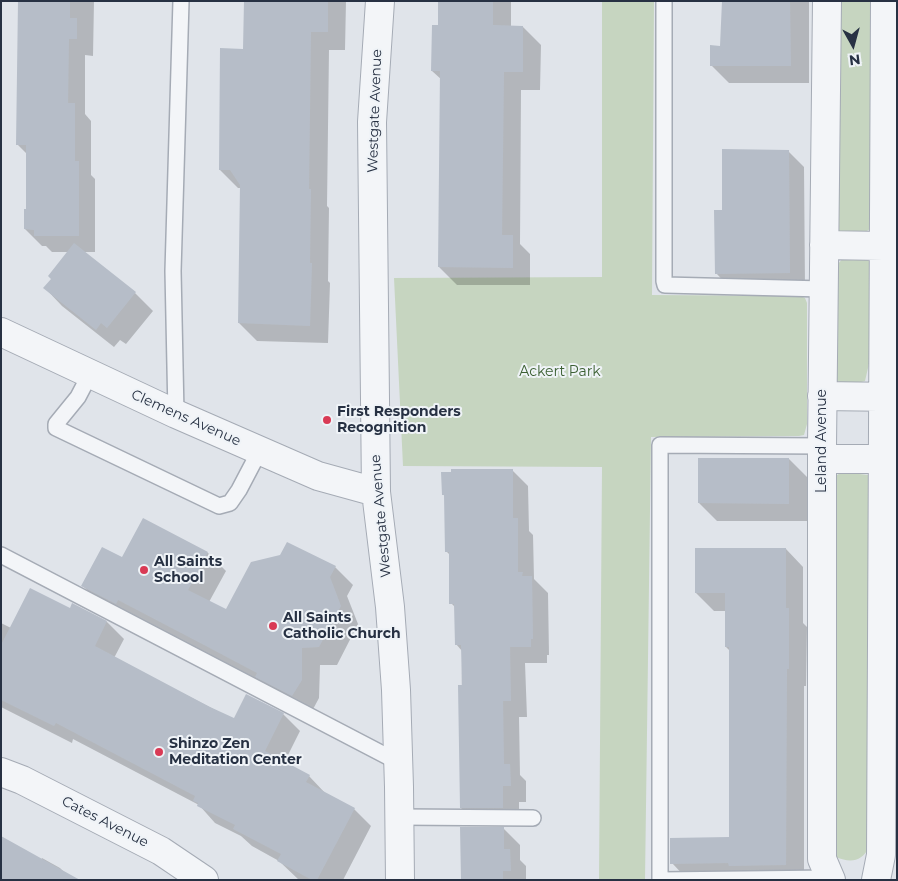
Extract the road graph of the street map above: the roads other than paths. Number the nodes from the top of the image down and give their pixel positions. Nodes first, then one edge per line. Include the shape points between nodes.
1 (181, 1) edge
2 (380, 1) edge
3 (664, 1) edge
4 (826, 1) edge
5 (885, 1) edge
6 (824, 245) junction
7 (890, 246) edge
8 (823, 289) junction
9 (1, 332) edge
10 (90, 374) junction
11 (822, 396) junction
12 (890, 397) edge
13 (176, 414) junction
14 (260, 450) junction
15 (822, 452) junction
16 (889, 459) edge
17 (376, 492) junction
18 (1, 555) edge
19 (889, 661) edge
20 (398, 762) junction
21 (1, 772) edge
22 (400, 816) junction
23 (533, 818) dead end
24 (830, 879) edge
25 (204, 880) edge
26 (400, 880) edge
27 (668, 880) edge
28 (876, 880) edge

1 - 13 lane via 173,271
2 - 17 street, Westgate Avenue via 372,122
3 - 8 lane via 665,285
4 - 6 street, Leland Avenue
5 - 7 street
6 - 7 street
6 - 8 street, Leland Avenue
7 - 12 street
8 - 11 street, Leland Avenue
9 - 10 street, Clemens Avenue
10 - 13 street, Clemens Avenue
10 - 14 lane via 56,428 219,506 230,503
11 - 12 street
11 - 15 street, Leland Avenue
12 - 16 street
13 - 14 street, Clemens Avenue
14 - 17 street, Clemens Avenue via 318,476
15 - 16 street
15 - 24 street, Leland Avenue via 822,859
15 - 27 lane via 660,445 660,880
16 - 19 street
17 - 20 street, Westgate Avenue via 390,607
18 - 20 lane
19 - 28 street via 881,855
20 - 22 street, Westgate Avenue
21 - 25 street, Cates Avenue via 161,851
22 - 23 lane
22 - 26 street, Westgate Avenue
24 - 27 lane

